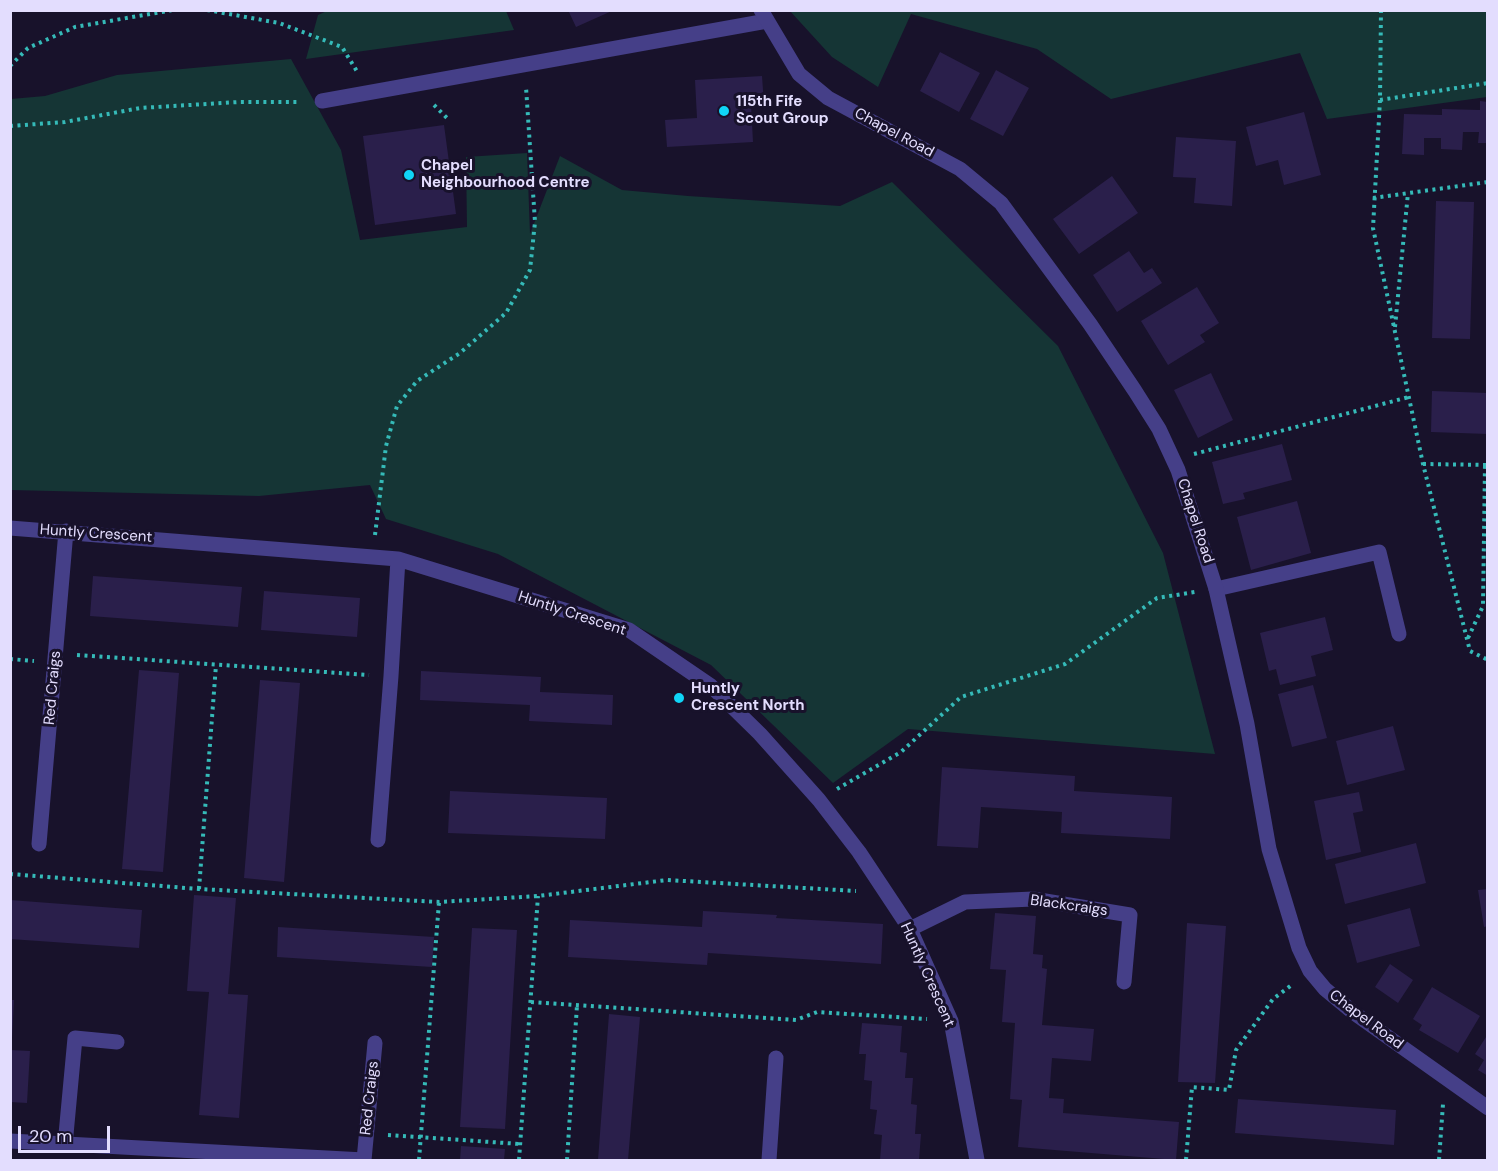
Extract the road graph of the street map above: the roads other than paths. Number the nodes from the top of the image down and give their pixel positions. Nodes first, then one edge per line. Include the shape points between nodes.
1 (764, 16) edge
2 (322, 101) road end
3 (10, 528) edge
4 (66, 531) junction
5 (398, 559) junction
6 (1216, 589) junction
7 (1399, 634) dead end
8 (378, 840) dead end
9 (39, 844) dead end
10 (910, 929) junction
11 (1124, 981) dead end
12 (117, 1042) dead end
13 (375, 1043) dead end
14 (776, 1058) dead end
15 (1488, 1108) edge
16 (10, 1141) edge
17 (65, 1145) junction
18 (769, 1161) edge
19 (977, 1161) edge

1 - 2 street
1 - 6 street, Chapel Road via 800,74 828,98 960,169 1001,203 1090,324 1159,429
3 - 4 street, Huntly Crescent
4 - 5 street, Huntly Crescent
4 - 9 street, Red Craigs
5 - 8 street
5 - 10 street, Huntly Crescent via 629,630 711,686 819,800
6 - 7 street via 1379,552
6 - 15 street, Chapel Road via 1247,724 1269,849 1299,948 1310,971 1354,1013
10 - 11 street, Blackcraigs via 965,902 1033,899 1130,915
10 - 19 street, Huntly Crescent via 951,1021
12 - 17 street via 75,1038
13 - 17 street, Red Craigs via 364,1160
14 - 18 street
16 - 17 street, Red Craigs

